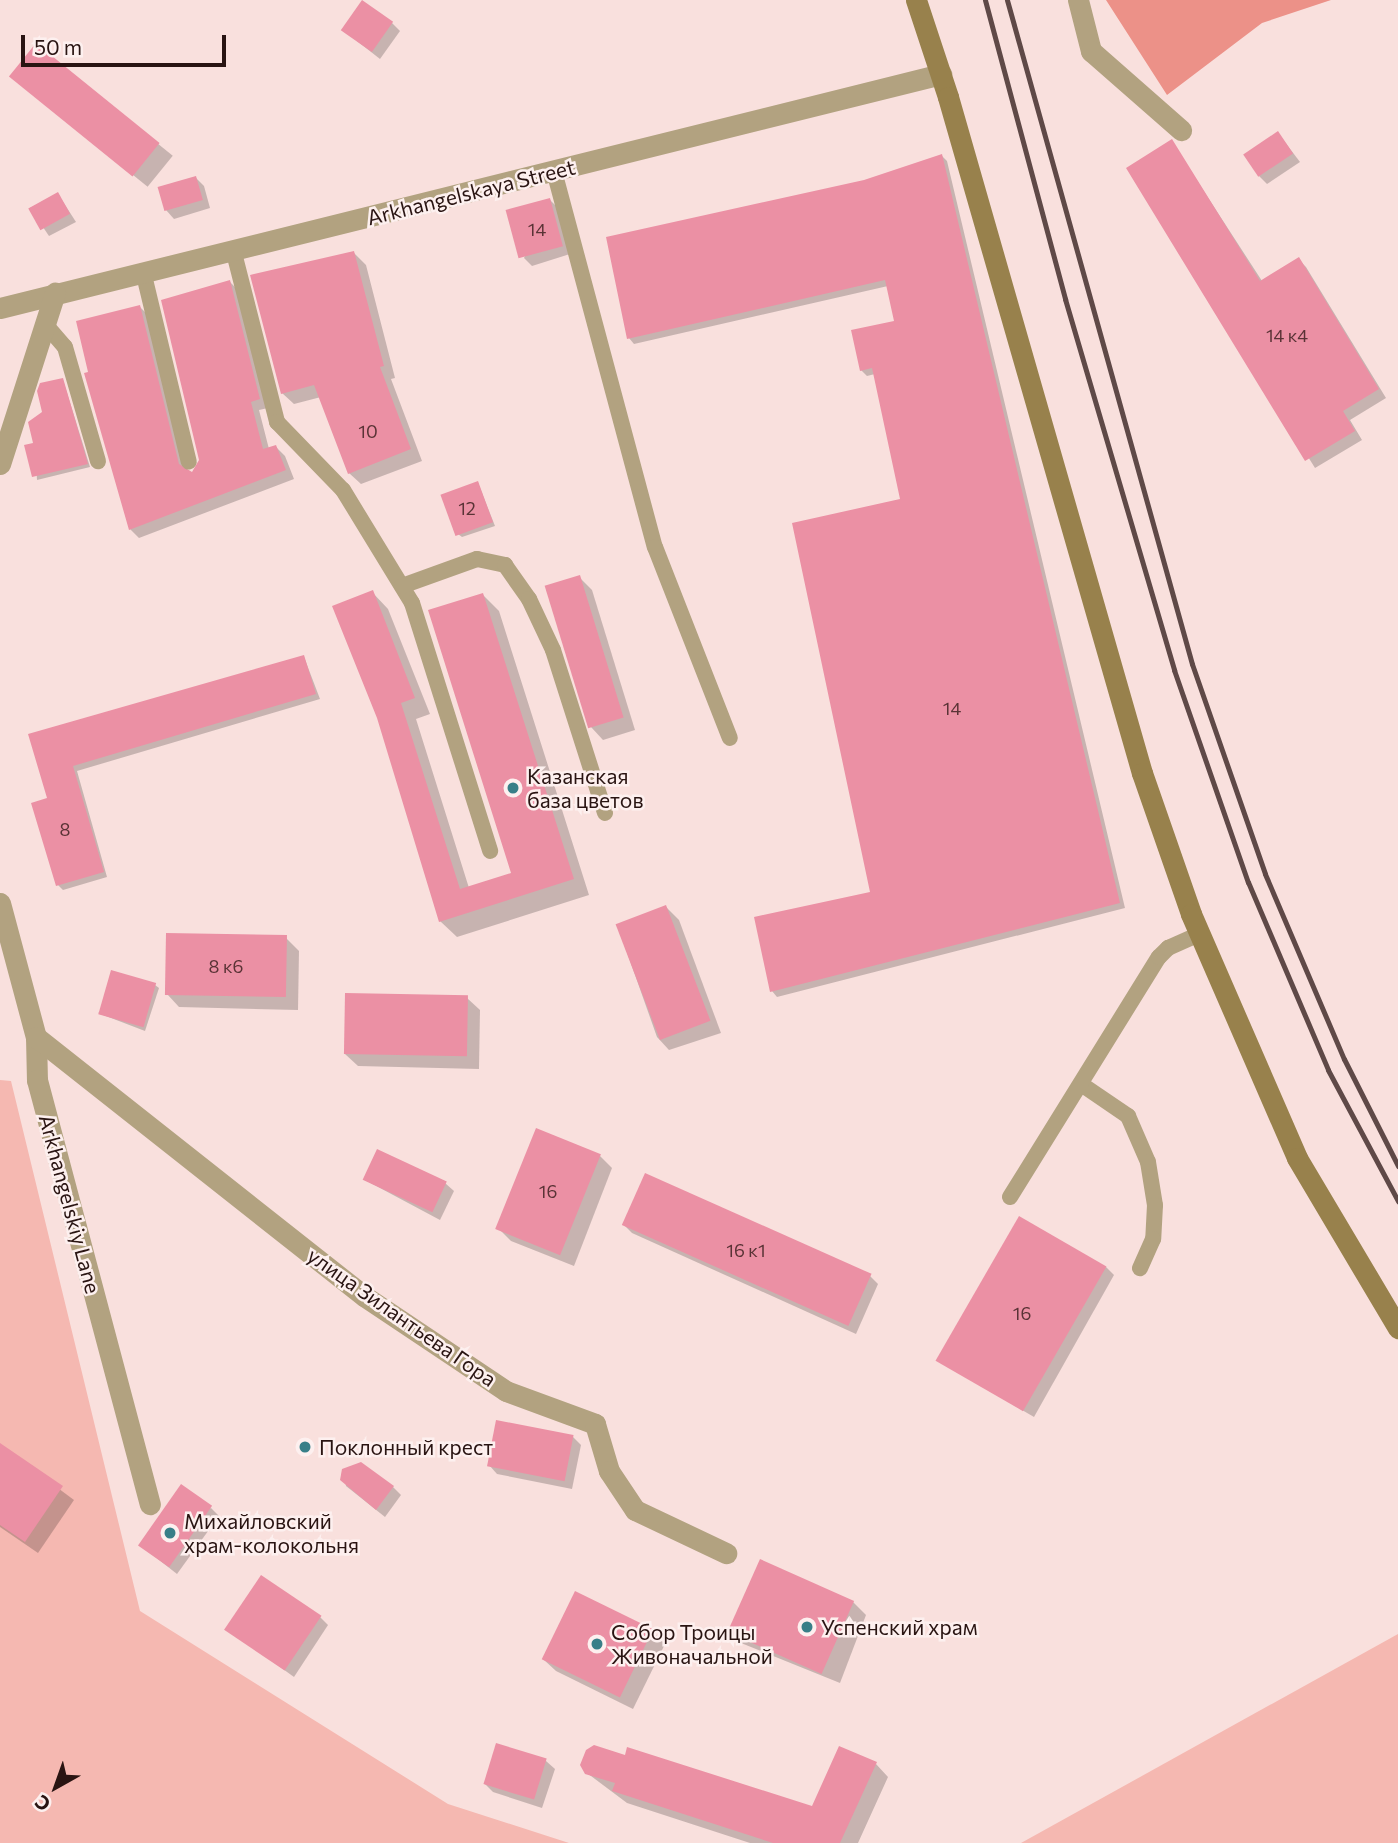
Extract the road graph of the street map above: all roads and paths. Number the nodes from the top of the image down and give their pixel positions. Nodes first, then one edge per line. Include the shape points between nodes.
1 (916, 0) edge
2 (1078, 0) edge
3 (941, 74) junction
4 (1181, 130) dead end
5 (554, 171) junction
6 (233, 249) junction
7 (143, 271) junction
8 (55, 293) junction
9 (0, 308) edge
10 (45, 324) junction
11 (98, 461) dead end
12 (189, 462) dead end
13 (0, 464) edge
14 (402, 586) junction
15 (730, 738) dead end
16 (605, 813) dead end
17 (490, 851) dead end
18 (0, 903) edge
19 (1200, 934) junction
20 (36, 1037) junction
21 (1081, 1084) junction
22 (1010, 1197) dead end
23 (1140, 1268) dead end
24 (1398, 1328) edge
25 (150, 1504) dead end
26 (726, 1553) dead end

1 - 3 main road
2 - 4 street via 1091,51
3 - 5 street, Arkhangelskaya Street
3 - 19 main road via 1142,773
5 - 6 street, Arkhangelskaya Street
5 - 15 lane via 655,547
6 - 7 street, Arkhangelskaya Street
6 - 14 lane via 277,422 342,490
7 - 8 street, Arkhangelskaya Street
7 - 12 lane
8 - 9 street, Arkhangelskaya Street
8 - 10 street
10 - 11 lane via 65,347
10 - 13 street
14 - 16 lane via 477,559 505,565 529,598 553,650
14 - 17 lane via 412,603
18 - 20 street, Arkhangelskiy Lane
19 - 21 lane via 1167,948 1159,957
19 - 24 main road via 1297,1158
20 - 25 street, Arkhangelskiy Lane via 37,1080
20 - 26 street, улица Зилантьева Гора via 364,1296 506,1391 595,1424 609,1471 635,1510
21 - 22 lane
21 - 23 lane via 1128,1116 1148,1162 1155,1205 1153,1239

